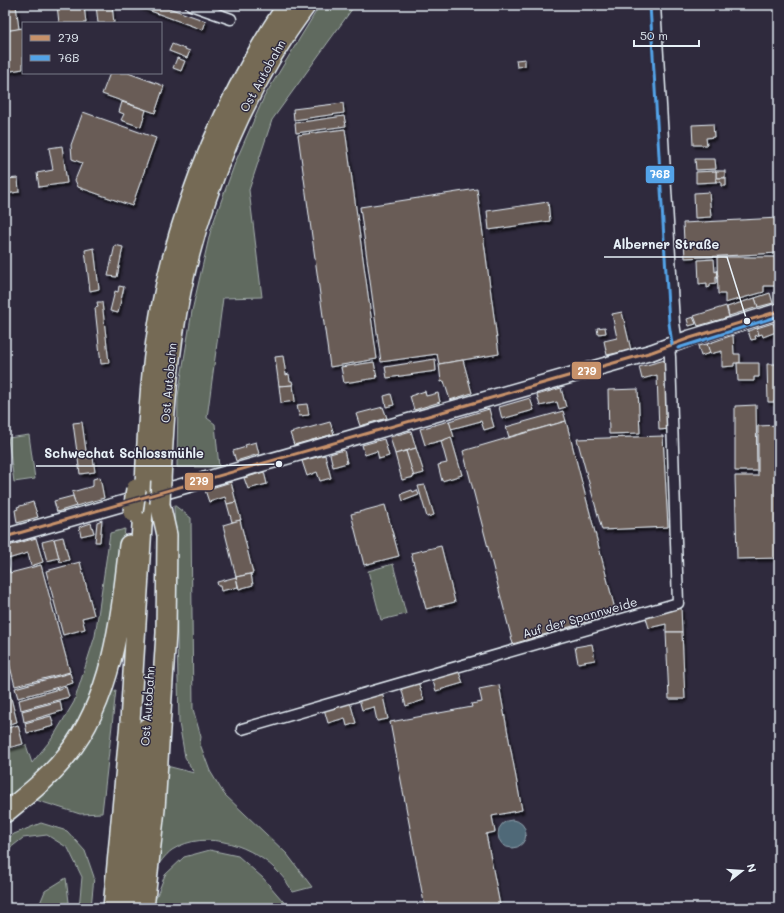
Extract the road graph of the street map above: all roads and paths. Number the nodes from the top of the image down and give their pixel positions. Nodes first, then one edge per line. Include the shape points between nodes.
1 (191, 5) edge
2 (287, 5) edge
3 (306, 5) edge
4 (655, 5) edge
5 (231, 19) dead end
6 (779, 311) edge
7 (673, 344) junction
8 (147, 485) junction
9 (146, 508) junction
10 (5, 537) edge
11 (242, 728) dead end
12 (5, 813) edge
13 (113, 908) edge
14 (129, 908) edge
15 (144, 908) edge

1 - 5 street
2 - 8 highway, Ost Autobahn via 246,71 229,105 184,217 171,264 157,338 148,414
3 - 8 highway, Ost Autobahn via 281,42 248,101 219,166 202,213 181,291 168,383
4 - 7 street via 674,323
6 - 7 street
7 - 10 street via 466,406
7 - 11 street, Auf der Spannweide via 670,357 678,603
8 - 9 highway, Ost Autobahn
9 - 12 highway via 125,582 117,631 99,700 85,729 68,755 43,782
9 - 13 highway, Ost Autobahn
9 - 14 highway, Ost Autobahn via 148,713
9 - 15 highway via 167,535 166,633 155,809

